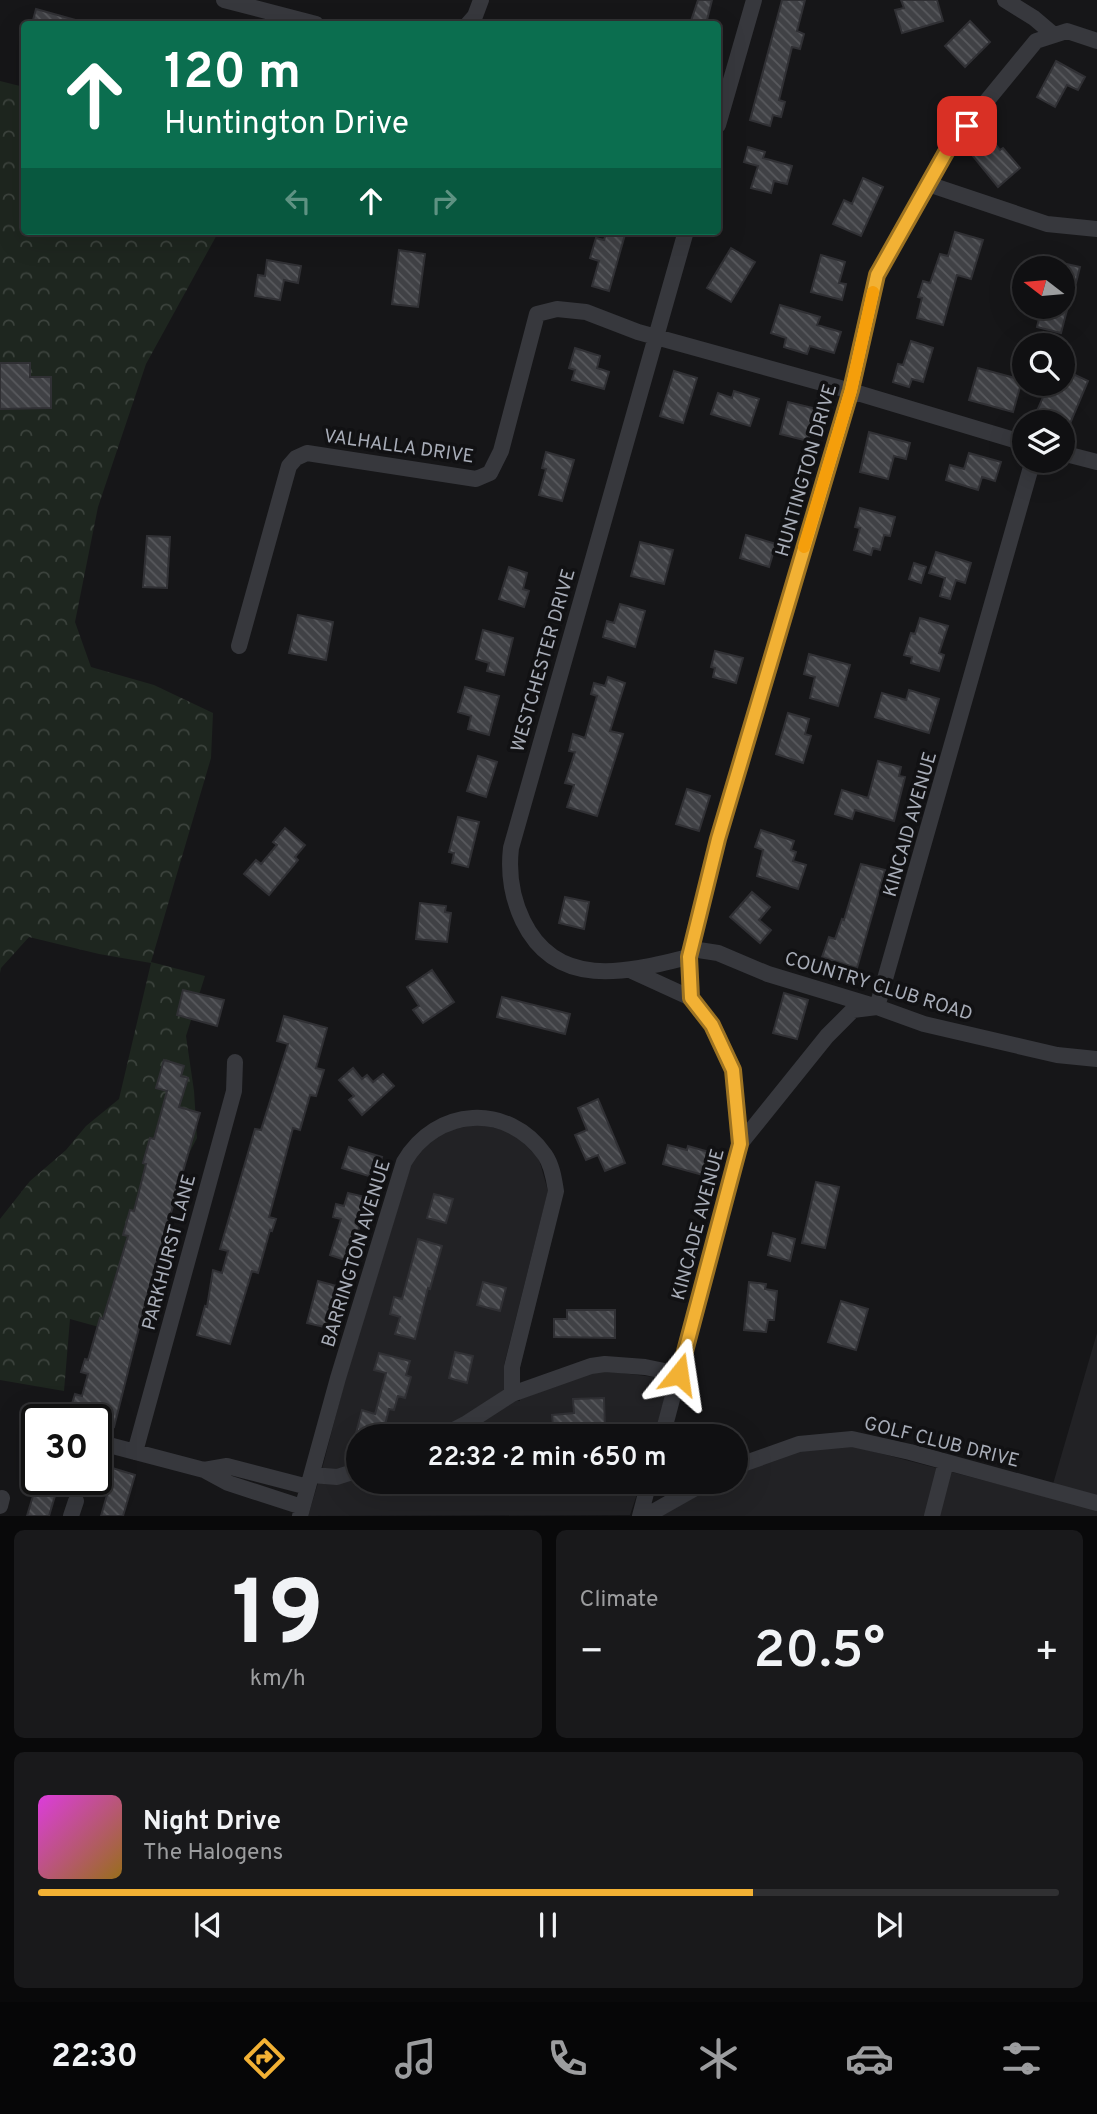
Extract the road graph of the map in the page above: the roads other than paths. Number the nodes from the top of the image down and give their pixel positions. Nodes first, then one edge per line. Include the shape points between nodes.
1 (224, 0) edge
2 (481, 0) edge
3 (754, 0) edge
4 (1005, 0) edge
5 (304, 21) edge
6 (471, 21) edge
7 (1054, 35) junction
8 (1097, 41) edge
9 (721, 115) edge
10 (928, 184) junction
11 (1097, 229) edge
12 (685, 235) edge
13 (654, 336) junction
14 (851, 390) junction
15 (1012, 439) edge
16 (1075, 456) edge
17 (1097, 462) edge
18 (1030, 473) edge
19 (239, 646) dead end
20 (690, 953) junction
21 (632, 971) junction
22 (691, 998) junction
23 (877, 1007) junction
24 (1097, 1059) edge
25 (235, 1062) dead end
26 (740, 1144) junction
27 (679, 1374) junction
28 (512, 1394) junction
29 (465, 1424) edge
30 (666, 1424) edge
31 (112, 1446) edge
32 (135, 1452) junction
33 (748, 1461) edge
34 (946, 1462) junction
35 (204, 1470) junction
36 (346, 1474) edge
37 (310, 1481) junction
38 (646, 1494) edge
39 (685, 1494) edge
40 (1097, 1503) edge
41 (301, 1511) edge
42 (640, 1516) edge
43 (646, 1516) edge
44 (932, 1516) edge

1 - 5 street
2 - 6 street
3 - 9 street
4 - 7 street
7 - 8 street via 1067,32
7 - 10 street, HUNTINGTON DRIVE via 1036,41 949,147
10 - 11 street via 1047,224
10 - 14 street, HUNTINGTON DRIVE via 877,275
12 - 13 street, WESTCHESTER DRIVE
13 - 14 street
13 - 19 street, VALHALLA DRIVE via 586,312 557,309 537,314 501,451 490,473 476,479 307,453 296,458 289,466
13 - 21 street, WESTCHESTER DRIVE via 509,863 513,901 529,934 548,953 563,964 587,971
14 - 15 street
14 - 20 street, HUNTINGTON DRIVE via 718,839
16 - 17 street
18 - 23 street, KINCAID AVENUE
20 - 21 street, WESTCHESTER DRIVE
20 - 22 street, HUNTINGTON DRIVE
20 - 23 street, COUNTRY CLUB ROAD via 718,953 768,974
21 - 22 street
22 - 26 street via 712,1025 733,1070
23 - 24 street, COUNTRY CLUB ROAD via 924,1024 1057,1055
23 - 26 street via 853,1010 827,1036
25 - 32 street, PARKHURST LANE via 234,1091
26 - 27 street, KINCADE AVENUE
27 - 28 street via 598,1365
27 - 30 street, KINCADE AVENUE
28 - 29 street
28 - 37 street, BARRINGTON AVENUE via 512,1367 556,1191 553,1173 525,1133 479,1117 456,1120 440,1125 412,1147 404,1161
31 - 32 street
32 - 35 street
33 - 34 street, GOLF CLUB DRIVE via 799,1444 852,1439
34 - 40 street, GOLF CLUB DRIVE
34 - 44 street
35 - 37 street via 227,1466
35 - 41 street
36 - 37 street
37 - 41 street, BARRINGTON AVENUE
38 - 42 street
39 - 43 street

